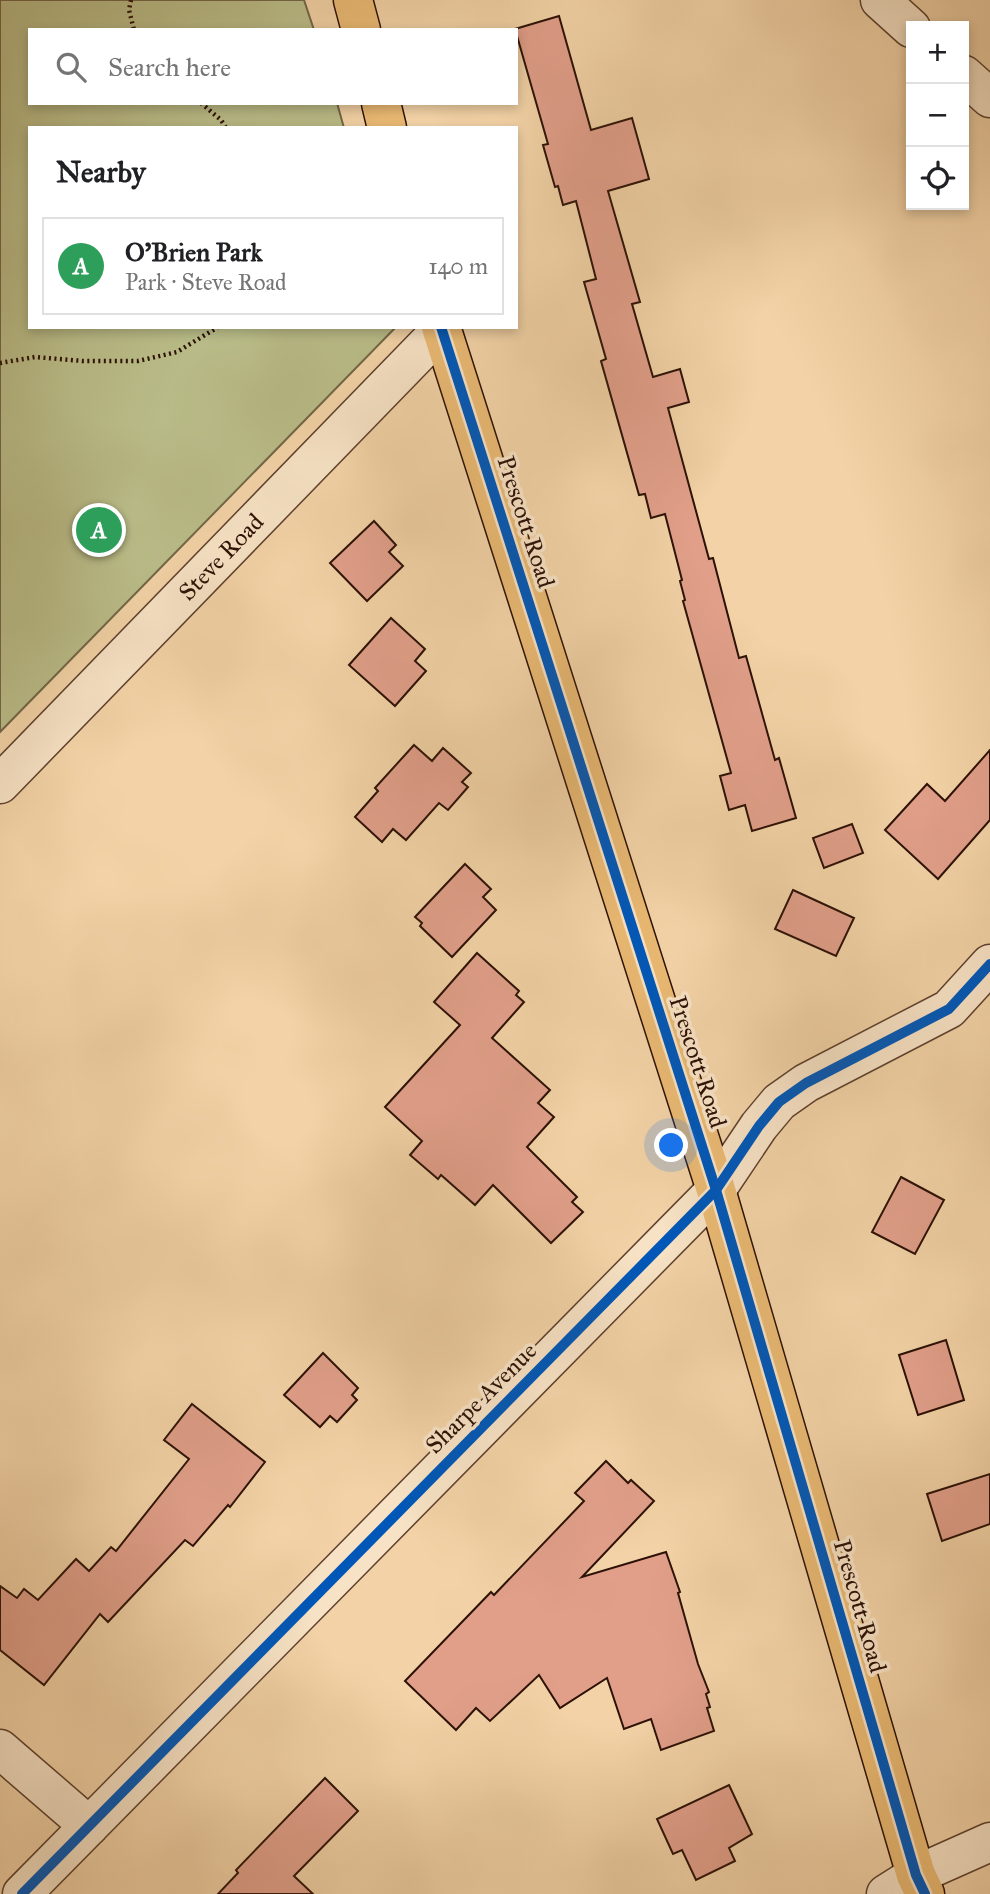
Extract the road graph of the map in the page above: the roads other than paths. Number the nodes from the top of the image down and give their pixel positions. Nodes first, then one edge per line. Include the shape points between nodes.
1 (353, 0) edge
2 (880, 0) edge
3 (906, 23) edge
4 (360, 28) edge
5 (969, 79) edge
6 (990, 98) edge
7 (381, 105) edge
8 (387, 126) edge
9 (441, 329) edge
10 (442, 329) edge
11 (0, 784) edge
12 (990, 964) edge
13 (716, 1190) junction
14 (0, 1749) edge
15 (89, 1826) junction
16 (990, 1842) edge
17 (909, 1888) edge
18 (22, 1894) edge

1 - 4 main road
2 - 3 street
5 - 6 street
7 - 8 main road
9 - 11 street, Steve Road
10 - 13 main road, Prescott Road
12 - 13 street, Sharpe Avenue via 948,1009 806,1083 779,1102
13 - 15 street, Sharpe Avenue
13 - 17 main road, Prescott Road
14 - 15 street
15 - 18 street, Sharpe Avenue
16 - 17 street

